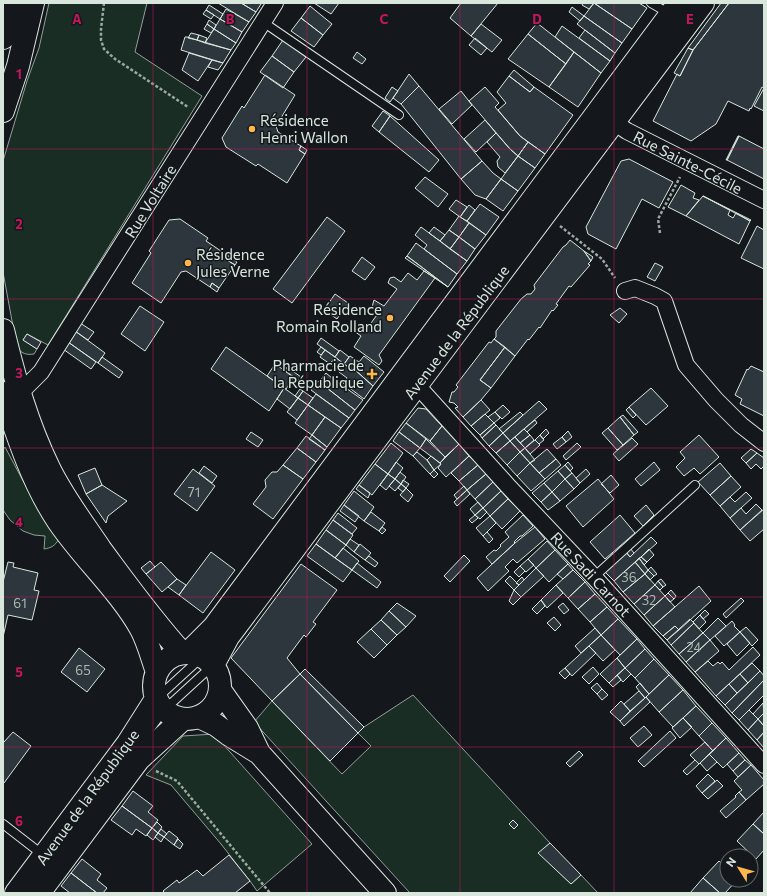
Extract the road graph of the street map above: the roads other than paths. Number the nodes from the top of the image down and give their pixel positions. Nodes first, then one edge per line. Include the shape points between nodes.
1 (12, 3) edge
2 (33, 3) edge
3 (275, 3) edge
4 (651, 3) edge
5 (703, 3) edge
6 (674, 8) edge
7 (263, 22) junction
8 (3, 38) edge
9 (3, 111) edge
10 (399, 115) dead end
11 (599, 130) junction
12 (764, 200) edge
13 (625, 292) road end
14 (3, 330) edge
15 (414, 374) junction
16 (8, 403) edge
17 (764, 443) edge
18 (694, 485) dead end
19 (594, 577) junction
20 (259, 581) dead end
21 (197, 656) junction
22 (157, 672) junction
23 (220, 690) junction
24 (176, 711) junction
25 (259, 753) junction
26 (764, 765) edge
27 (3, 824) edge
28 (44, 856) junction
29 (16, 893) edge
30 (39, 893) edge
31 (386, 893) edge

1 - 8 main road
2 - 9 main road via 18,66
3 - 7 street, Rue Voltaire
4 - 6 lane
5 - 11 main road, Avenue de la République
6 - 11 main road, Avenue de la République
7 - 10 lane
7 - 16 street, Rue Voltaire via 41,372
11 - 12 street, Rue Sainte-Cécile via 688,162
11 - 15 main road, Avenue de la République
11 - 15 main road, Avenue de la République via 545,214
13 - 17 street via 635,288 664,301 686,365 736,420
14 - 16 main road
15 - 19 street, Rue Sadi Carnot via 423,392
15 - 21 main road, Avenue de la République via 228,637
16 - 21 main road via 30,423 48,467 73,509 130,590 162,631
16 - 22 main road via 20,445 45,499 58,521 141,629
18 - 19 lane
19 - 26 street, Rue Sadi Carnot
20 - 21 lane
21 - 22 main road via 169,657
21 - 23 main road via 218,672
21 - 24 lane
21 - 24 lane
22 - 24 main road via 154,690
23 - 24 main road via 218,699 207,713
23 - 25 main road via 247,728
24 - 25 main road via 216,725
24 - 28 main road, Avenue de la République via 128,743
24 - 30 main road, Avenue de la République via 148,750 136,756
25 - 31 main road
27 - 28 lane
28 - 29 main road, Avenue de la République

